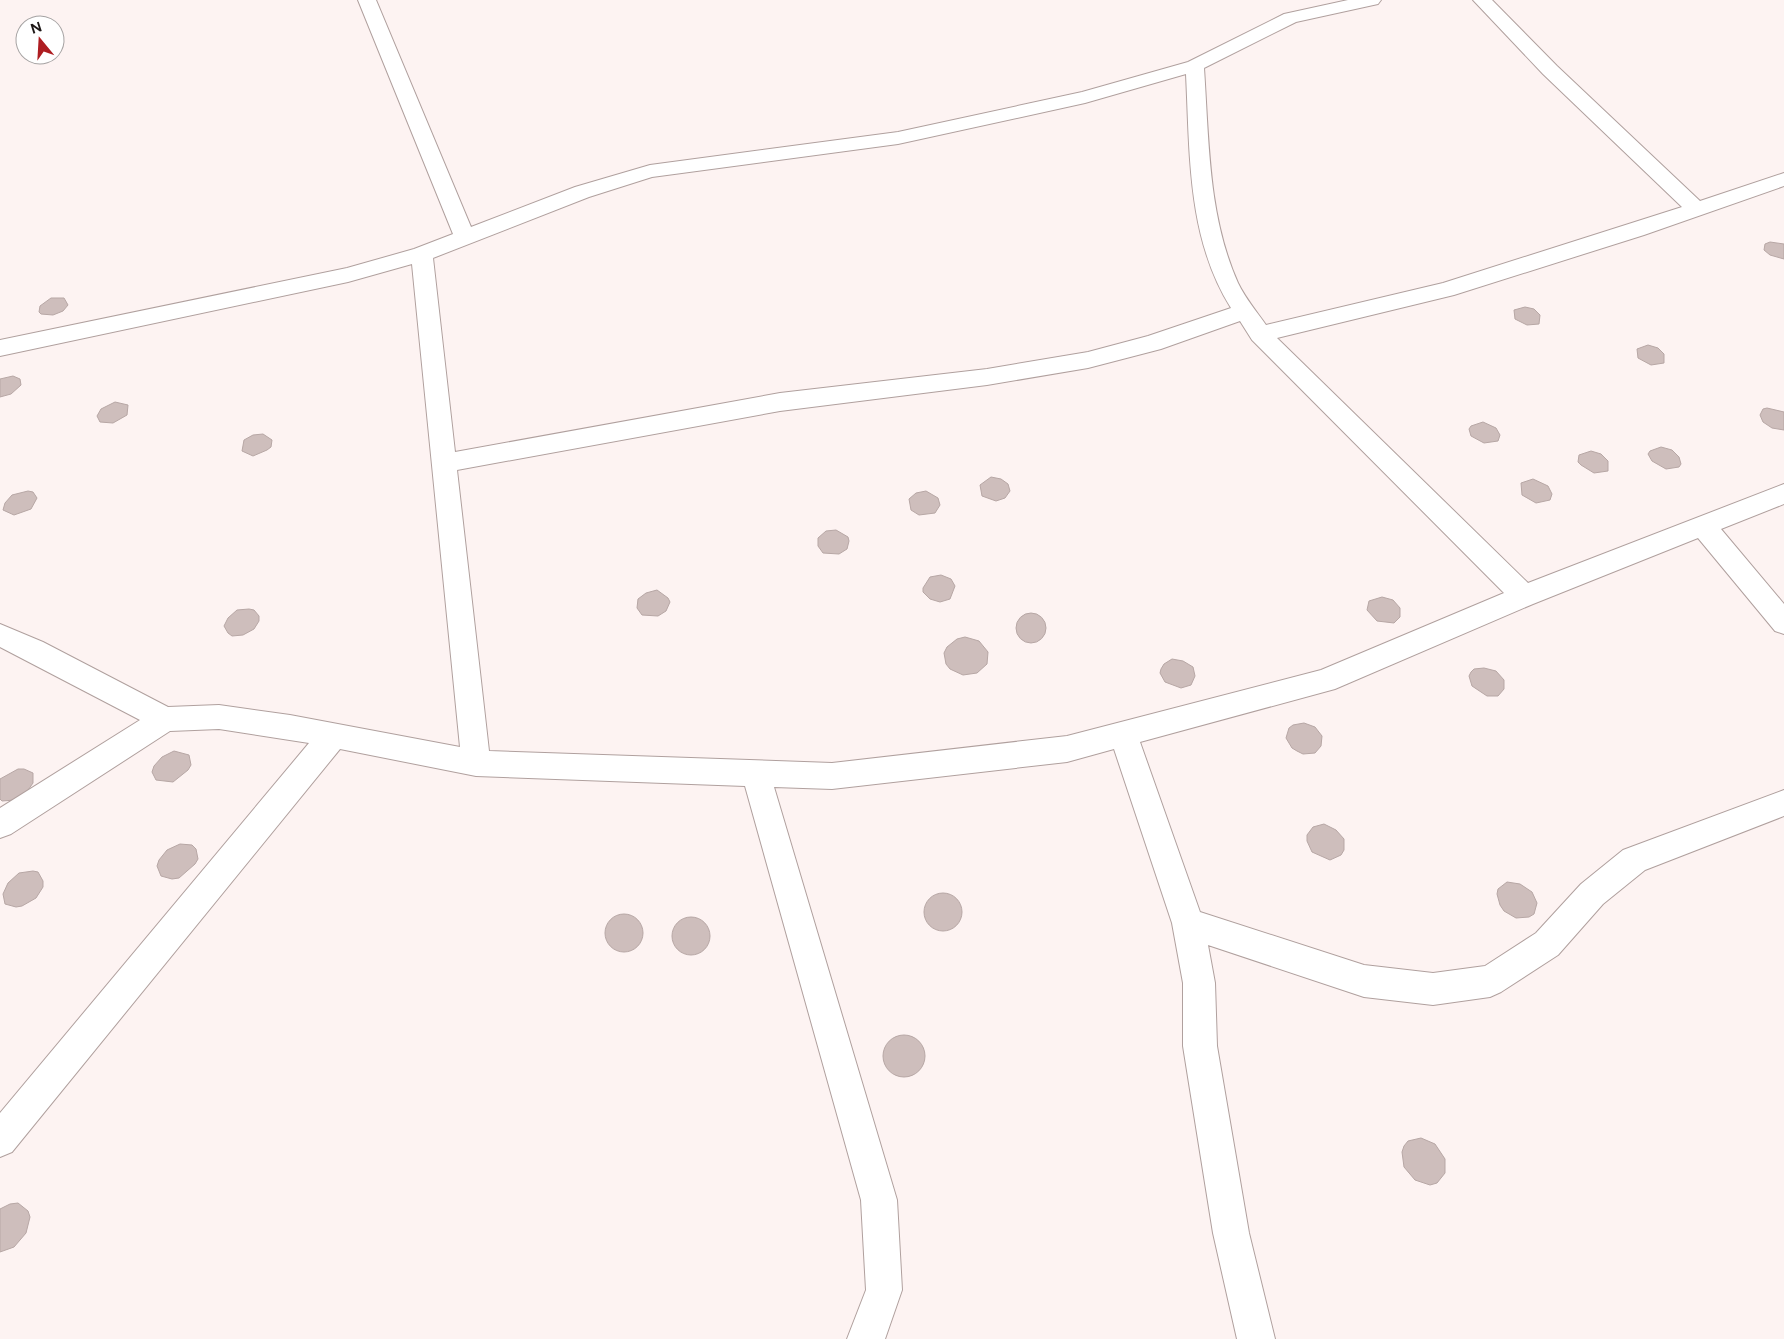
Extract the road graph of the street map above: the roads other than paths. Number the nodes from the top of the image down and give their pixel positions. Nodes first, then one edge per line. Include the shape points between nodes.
1 (367, 0) edge
2 (1282, 0) edge
3 (1372, 0) edge
4 (1482, 0) edge
5 (1290, 18) junction
6 (1195, 66) junction
7 (1784, 179) edge
8 (1696, 209) junction
9 (465, 238) junction
10 (422, 254) junction
11 (1245, 312) junction
12 (1260, 334) junction
13 (0, 348) edge
14 (444, 463) junction
15 (1784, 494) edge
16 (1703, 526) junction
17 (1524, 596) junction
18 (1784, 623) edge
19 (0, 635) edge
20 (165, 719) junction
21 (1123, 735) junction
22 (333, 736) junction
23 (476, 763) junction
24 (756, 774) junction
25 (1784, 803) edge
26 (0, 824) edge
27 (1188, 923) junction
28 (0, 1140) edge
29 (866, 1339) edge
30 (1256, 1339) edge

1 - 9 street
2 - 5 street
3 - 5 street
4 - 8 street via 1550,70
5 - 6 street
6 - 9 street via 1085,97 898,138 650,171 582,192
6 - 11 street via 1201,182 1209,229 1228,285
7 - 8 street
8 - 12 street via 1446,290
9 - 10 street
10 - 13 street via 348,275
10 - 14 street
11 - 12 street
11 - 14 street via 1154,343 1088,360 987,377 780,402
12 - 17 street
14 - 23 street
15 - 16 street
16 - 17 street
16 - 18 street
17 - 21 street via 1325,681
19 - 20 street
20 - 22 street via 219,717
20 - 26 street
21 - 24 street via 1067,749 832,776
21 - 27 street
22 - 23 street
22 - 28 street
23 - 24 street
24 - 29 street via 880,1200 884,1290
25 - 27 street via 1634,860 1592,894 1547,944 1490,981 1433,989 1364,981
27 - 30 street via 1199,983 1200,1046 1231,1233

